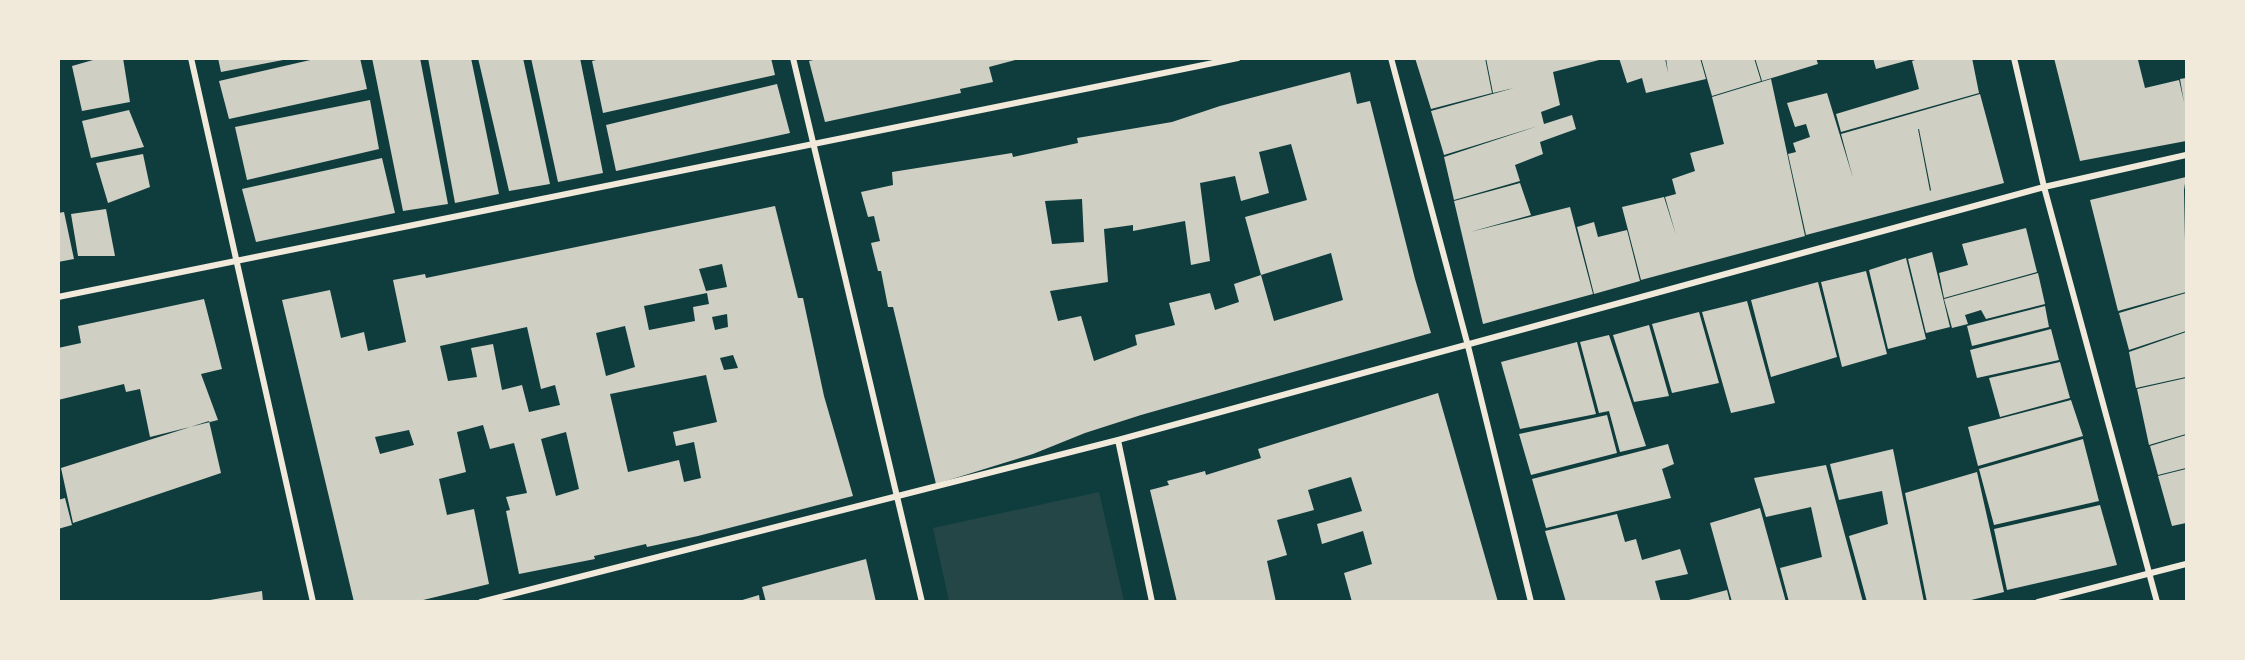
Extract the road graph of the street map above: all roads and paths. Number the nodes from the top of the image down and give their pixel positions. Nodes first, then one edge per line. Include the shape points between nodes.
1 (191, 58) edge
2 (793, 58) edge
3 (1238, 58) edge
4 (1391, 58) edge
5 (2014, 58) edge
6 (813, 145) junction
7 (2187, 156) edge
8 (2044, 187) junction
9 (238, 260) junction
10 (58, 297) edge
11 (1468, 346) junction
12 (1118, 440) junction
13 (897, 495) junction
14 (2187, 564) edge
15 (2150, 573) junction
16 (314, 602) edge
17 (481, 602) edge
18 (922, 602) edge
19 (1152, 602) edge
20 (1531, 602) edge
21 (2038, 602) edge
22 (2157, 602) edge

1 - 9 street
2 - 6 street
3 - 6 street
4 - 11 street
5 - 8 street
6 - 9 street
6 - 13 street
7 - 8 street
8 - 11 street
8 - 15 street
9 - 10 street
9 - 16 street
11 - 12 street
11 - 20 street
12 - 13 street
12 - 19 street
13 - 17 street
13 - 18 street
14 - 15 street
15 - 21 street
15 - 22 street

